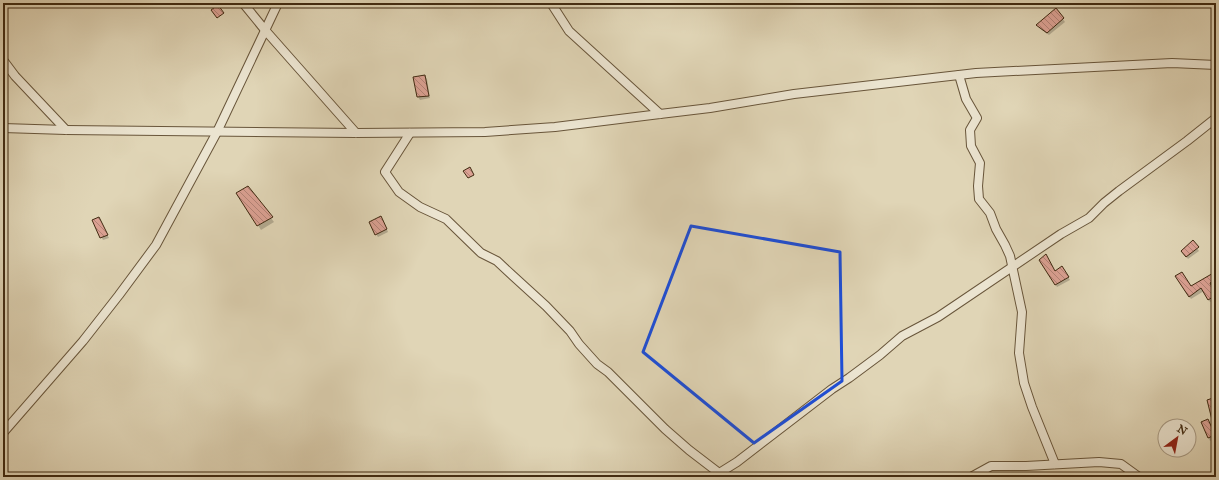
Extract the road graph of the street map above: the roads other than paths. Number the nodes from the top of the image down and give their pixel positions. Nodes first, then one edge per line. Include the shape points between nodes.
1 (243, 3) edge
2 (278, 3) edge
3 (551, 3) edge
4 (265, 30) junction
5 (3, 60) edge
6 (1216, 65) edge
7 (958, 75) junction
8 (660, 114) junction
9 (1216, 118) edge
10 (3, 128) edge
11 (66, 130) junction
12 (217, 132) junction
13 (356, 133) junction
14 (410, 133) junction
15 (1012, 267) junction
16 (3, 433) edge
17 (1055, 464) junction
18 (716, 475) edge
19 (728, 477) edge
20 (971, 477) edge
21 (1139, 477) edge

1 - 4 street
2 - 4 street
3 - 8 street via 569,31
4 - 12 street
4 - 13 street
5 - 11 street
6 - 7 street via 1172,63
7 - 8 street via 794,94
7 - 15 street via 966,99 977,118 970,130 971,146 980,163 979,199 990,213
8 - 14 street via 555,127 485,132
9 - 15 street via 1119,191 1089,218
10 - 11 street
11 - 12 street
12 - 13 street
12 - 16 street via 156,244 83,341
13 - 14 street
14 - 18 street via 385,172 399,192 420,207 446,220 481,252 497,261 546,306 597,364
15 - 17 street via 1022,312 1019,353 1024,383
15 - 18 street via 938,317 902,336 737,462
17 - 20 street via 991,466
17 - 21 street via 1121,464
18 - 19 street

